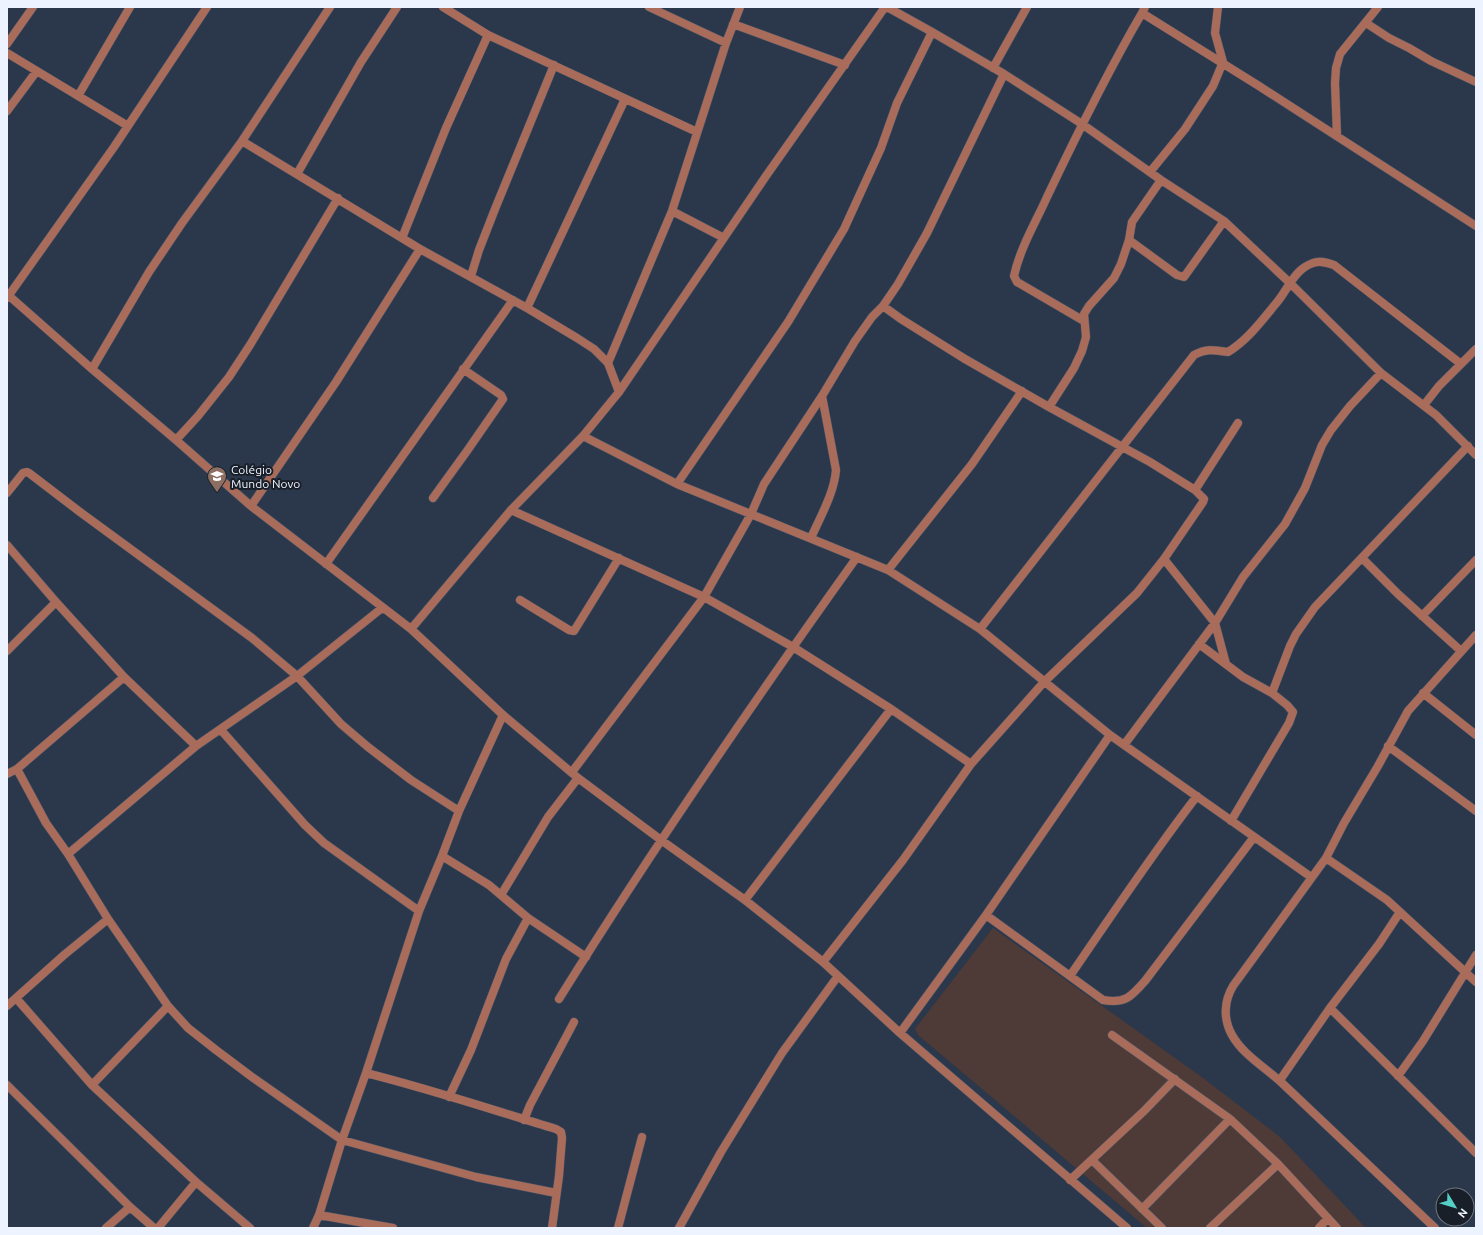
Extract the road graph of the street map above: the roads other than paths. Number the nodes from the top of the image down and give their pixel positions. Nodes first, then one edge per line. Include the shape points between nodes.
1 (33, 7) edge
2 (130, 7) edge
3 (207, 7) edge
4 (330, 7) edge
5 (397, 7) edge
6 (443, 7) edge
7 (649, 7) edge
8 (740, 7) edge
9 (886, 7) edge
10 (1027, 7) edge
11 (1218, 7) edge
12 (1378, 7) edge
13 (1143, 10) edge
14 (1366, 23) junction
15 (733, 24) junction
16 (932, 32) junction
17 (488, 35) junction
18 (726, 43) junction
19 (7, 44) edge
20 (7, 53) edge
21 (1222, 62) junction
22 (554, 65) junction
23 (845, 65) junction
24 (993, 68) junction
25 (36, 72) junction
26 (1004, 74) junction
27 (1476, 82) edge
28 (78, 96) junction
29 (625, 99) junction
30 (7, 111) edge
31 (1082, 124) junction
32 (128, 126) junction
33 (697, 132) junction
34 (1337, 136) junction
35 (242, 141) junction
36 (1150, 172) junction
37 (296, 174) junction
38 (1161, 180) junction
39 (338, 198) junction
40 (672, 211) junction
41 (1224, 221) junction
42 (1476, 226) edge
43 (402, 238) junction
44 (724, 238) junction
45 (1130, 240) junction
46 (420, 249) junction
47 (471, 276) junction
48 (1291, 284) junction
49 (8, 296) edge
50 (513, 300) junction
51 (883, 306) junction
52 (527, 308) junction
53 (1084, 321) junction
54 (1476, 349) edge
55 (608, 363) junction
56 (1461, 364) junction
57 (92, 369) junction
58 (463, 369) junction
59 (1381, 373) junction
60 (1022, 391) junction
61 (619, 392) junction
62 (822, 396) junction
63 (1424, 405) junction
64 (1049, 407) junction
65 (1238, 423) dead end
66 (583, 436) junction
67 (176, 440) junction
68 (1123, 446) junction
69 (1468, 446) junction
70 (1476, 454) edge
71 (677, 484) junction
72 (1194, 490) junction
73 (7, 493) edge
74 (433, 498) dead end
75 (251, 506) junction
76 (511, 510) junction
77 (751, 514) junction
78 (811, 538) junction
79 (7, 545) edge
80 (857, 557) junction
81 (619, 558) junction
82 (1362, 558) junction
83 (1164, 559) junction
84 (1476, 560) edge
85 (326, 564) junction
86 (888, 570) junction
87 (704, 598) junction
88 (520, 600) dead end
89 (56, 602) junction
90 (382, 608) junction
91 (1422, 616) junction
92 (1215, 623) junction
93 (411, 629) junction
94 (980, 629) junction
95 (1476, 635) edge
96 (1199, 644) junction
97 (793, 647) junction
98 (7, 651) edge
99 (1461, 651) junction
100 (1226, 664) junction
101 (297, 676) junction
102 (124, 677) junction
103 (1044, 682) junction
104 (1272, 693) junction
105 (1423, 693) junction
106 (891, 709) junction
107 (503, 715) junction
108 (222, 730) junction
109 (1476, 734) edge
110 (1110, 735) junction
111 (1124, 745) junction
112 (196, 746) junction
113 (1388, 746) junction
114 (971, 764) junction
115 (17, 769) junction
116 (7, 774) edge
117 (575, 775) junction
118 (1197, 796) junction
119 (458, 811) junction
120 (1476, 811) edge
121 (1232, 821) junction
122 (1254, 837) junction
123 (661, 840) junction
124 (68, 854) junction
125 (442, 856) junction
126 (1326, 858) junction
127 (1311, 878) junction
128 (501, 895) junction
129 (745, 900) junction
130 (419, 911) junction
131 (1400, 912) junction
132 (986, 915) junction
133 (528, 918) junction
134 (108, 919) junction
135 (1476, 956) edge
136 (586, 957) junction
137 (823, 962) junction
138 (1465, 972) junction
139 (838, 976) junction
140 (1070, 976) junction
141 (1476, 982) edge
142 (16, 998) junction
143 (560, 999) dead end
144 (7, 1006) edge
145 (168, 1006) junction
146 (1330, 1008) junction
147 (574, 1022) dead end
148 (900, 1033) junction
149 (1112, 1035) dead end
150 (366, 1073) junction
151 (1398, 1076) junction
152 (1175, 1079) junction
153 (1280, 1080) junction
154 (7, 1085) edge
155 (92, 1085) junction
156 (449, 1096) junction
157 (1230, 1119) junction
158 (524, 1120) junction
159 (642, 1137) dead end
160 (342, 1140) junction
161 (1476, 1153) edge
162 (1092, 1160) junction
163 (1278, 1164) junction
164 (1070, 1180) junction
165 (196, 1182) junction
166 (556, 1193) junction
167 (130, 1208) junction
168 (1142, 1209) junction
169 (319, 1215) junction
170 (1328, 1218) junction
171 (106, 1228) edge
172 (154, 1228) edge
173 (158, 1228) edge
174 (250, 1228) edge
175 (313, 1228) edge
176 (393, 1228) edge
177 (552, 1228) edge
178 (618, 1228) edge
179 (679, 1228) edge
180 (1127, 1228) edge
181 (1162, 1228) edge
182 (1210, 1228) edge
183 (1319, 1228) edge
184 (1338, 1228) edge
185 (1435, 1228) edge

1 - 19 street
2 - 28 street
3 - 32 street
4 - 35 street
5 - 37 street via 361,62
6 - 17 street
7 - 18 street
8 - 15 street
9 - 16 street
9 - 23 street
10 - 24 street
11 - 21 street via 1214,33
12 - 14 street
13 - 21 street
13 - 31 street via 1110,67
14 - 27 street via 1431,61
14 - 34 street via 1340,54 1336,68
15 - 18 street
15 - 23 street
16 - 24 street
16 - 71 street via 897,103 881,148 844,229 788,322
17 - 22 street
17 - 43 street via 446,128
18 - 33 street
20 - 25 street
21 - 34 street
21 - 36 street via 1213,86 1185,129
22 - 29 street
22 - 47 street via 495,209
23 - 44 street
24 - 26 street
25 - 28 street
25 - 30 street
26 - 31 street
26 - 51 street via 927,233
28 - 32 street
29 - 33 street
29 - 52 street
31 - 36 street
31 - 53 street via 1024,246 1014,276 1017,282
32 - 49 street
33 - 40 street
34 - 42 street
35 - 37 street
35 - 57 street via 182,223
36 - 38 street
37 - 39 street
38 - 41 street
38 - 45 street via 1132,222
39 - 43 street
39 - 67 street via 229,377
40 - 44 street
40 - 55 street
41 - 45 street via 1184,277 1177,275
41 - 48 street
43 - 46 street
44 - 61 street
45 - 53 street via 1114,278 1089,306 1084,314
46 - 47 street
46 - 75 street via 336,382
47 - 50 street
48 - 56 street via 1296,274 1314,262 1334,264
48 - 59 street
48 - 68 street via 1238,346 1228,352 1202,350 1194,356
49 - 57 street
50 - 52 street
50 - 58 street
51 - 60 street
51 - 62 street via 855,341
52 - 55 street via 594,349
53 - 64 street via 1086,337 1082,351
54 - 56 street
55 - 61 street
56 - 63 street
57 - 67 street
58 - 74 street via 503,399
58 - 85 street
59 - 63 street
59 - 92 street via 1331,430 1322,445 1305,488 1285,524 1243,577
60 - 64 street
60 - 86 street via 972,464
61 - 66 street
62 - 77 street via 764,484
62 - 78 street via 836,470 831,492
63 - 69 street
64 - 68 street
65 - 72 street
66 - 71 street
66 - 76 street
67 - 75 street
68 - 72 street
68 - 94 street
69 - 70 street
69 - 82 street
71 - 77 street
72 - 83 street via 1202,496 1203,502
73 - 101 street via 23,474 29,473 229,620
75 - 85 street
76 - 81 street
76 - 93 street
77 - 78 street
77 - 87 street
78 - 80 street
79 - 89 street
80 - 86 street
80 - 97 street
81 - 87 street
81 - 88 street via 574,631
82 - 91 street
82 - 104 street via 1315,607 1296,634
83 - 92 street
83 - 103 street via 1138,594
84 - 91 street
85 - 90 street
86 - 94 street
87 - 97 street
87 - 117 street
89 - 98 street
89 - 102 street
90 - 93 street
90 - 101 street
91 - 99 street
92 - 96 street
92 - 100 street
93 - 107 street
94 - 103 street
95 - 99 street
96 - 100 street
96 - 111 street
97 - 106 street
97 - 123 street
99 - 105 street
100 - 104 street
101 - 108 street
101 - 119 street via 341,724 368,748
102 - 112 street
102 - 115 street
103 - 110 street
103 - 114 street
104 - 121 street via 1293,712
105 - 109 street
105 - 113 street via 1408,711
106 - 114 street
106 - 129 street
107 - 117 street
107 - 119 street
108 - 112 street
108 - 130 street via 305,825 324,843
110 - 111 street
110 - 132 street
111 - 118 street
112 - 124 street
113 - 120 street
113 - 126 street
114 - 137 street via 903,860
115 - 116 street
115 - 124 street via 46,823
117 - 123 street
117 - 128 street
118 - 121 street
118 - 140 street via 1144,866
119 - 125 street
121 - 122 street
122 - 127 street
122 - 140 street via 1132,996 1121,1001 1103,1000
123 - 129 street
123 - 136 street
124 - 134 street
125 - 128 street
125 - 130 street
126 - 127 street
126 - 131 street via 1370,887
127 - 153 street via 1227,995 1225,1007 1226,1023 1240,1047
128 - 133 street
129 - 137 street
130 - 150 street
131 - 138 street
131 - 146 street
132 - 140 street
132 - 148 street
133 - 136 street
133 - 156 street via 506,959 471,1050
134 - 142 street
134 - 145 street
135 - 138 street
136 - 143 street
137 - 139 street
138 - 141 street
138 - 151 street
139 - 148 street
139 - 179 street via 782,1053 721,1152
142 - 144 street
142 - 155 street
145 - 155 street
145 - 160 street via 188,1028 216,1050
146 - 151 street
146 - 153 street
147 - 158 street
148 - 164 street
149 - 152 street
150 - 156 street
150 - 160 street
151 - 161 street
152 - 157 street
152 - 162 street
153 - 185 street
154 - 167 street
155 - 165 street
156 - 158 street
157 - 163 street
157 - 168 street
158 - 166 street via 561,1132
159 - 178 street
160 - 166 street via 476,1177
160 - 169 street
162 - 164 street
162 - 168 street
163 - 170 street
163 - 182 street
164 - 180 street
165 - 173 street
165 - 174 street
166 - 177 street
167 - 171 street
167 - 172 street
168 - 181 street
169 - 175 street
169 - 176 street
170 - 183 street
170 - 184 street

